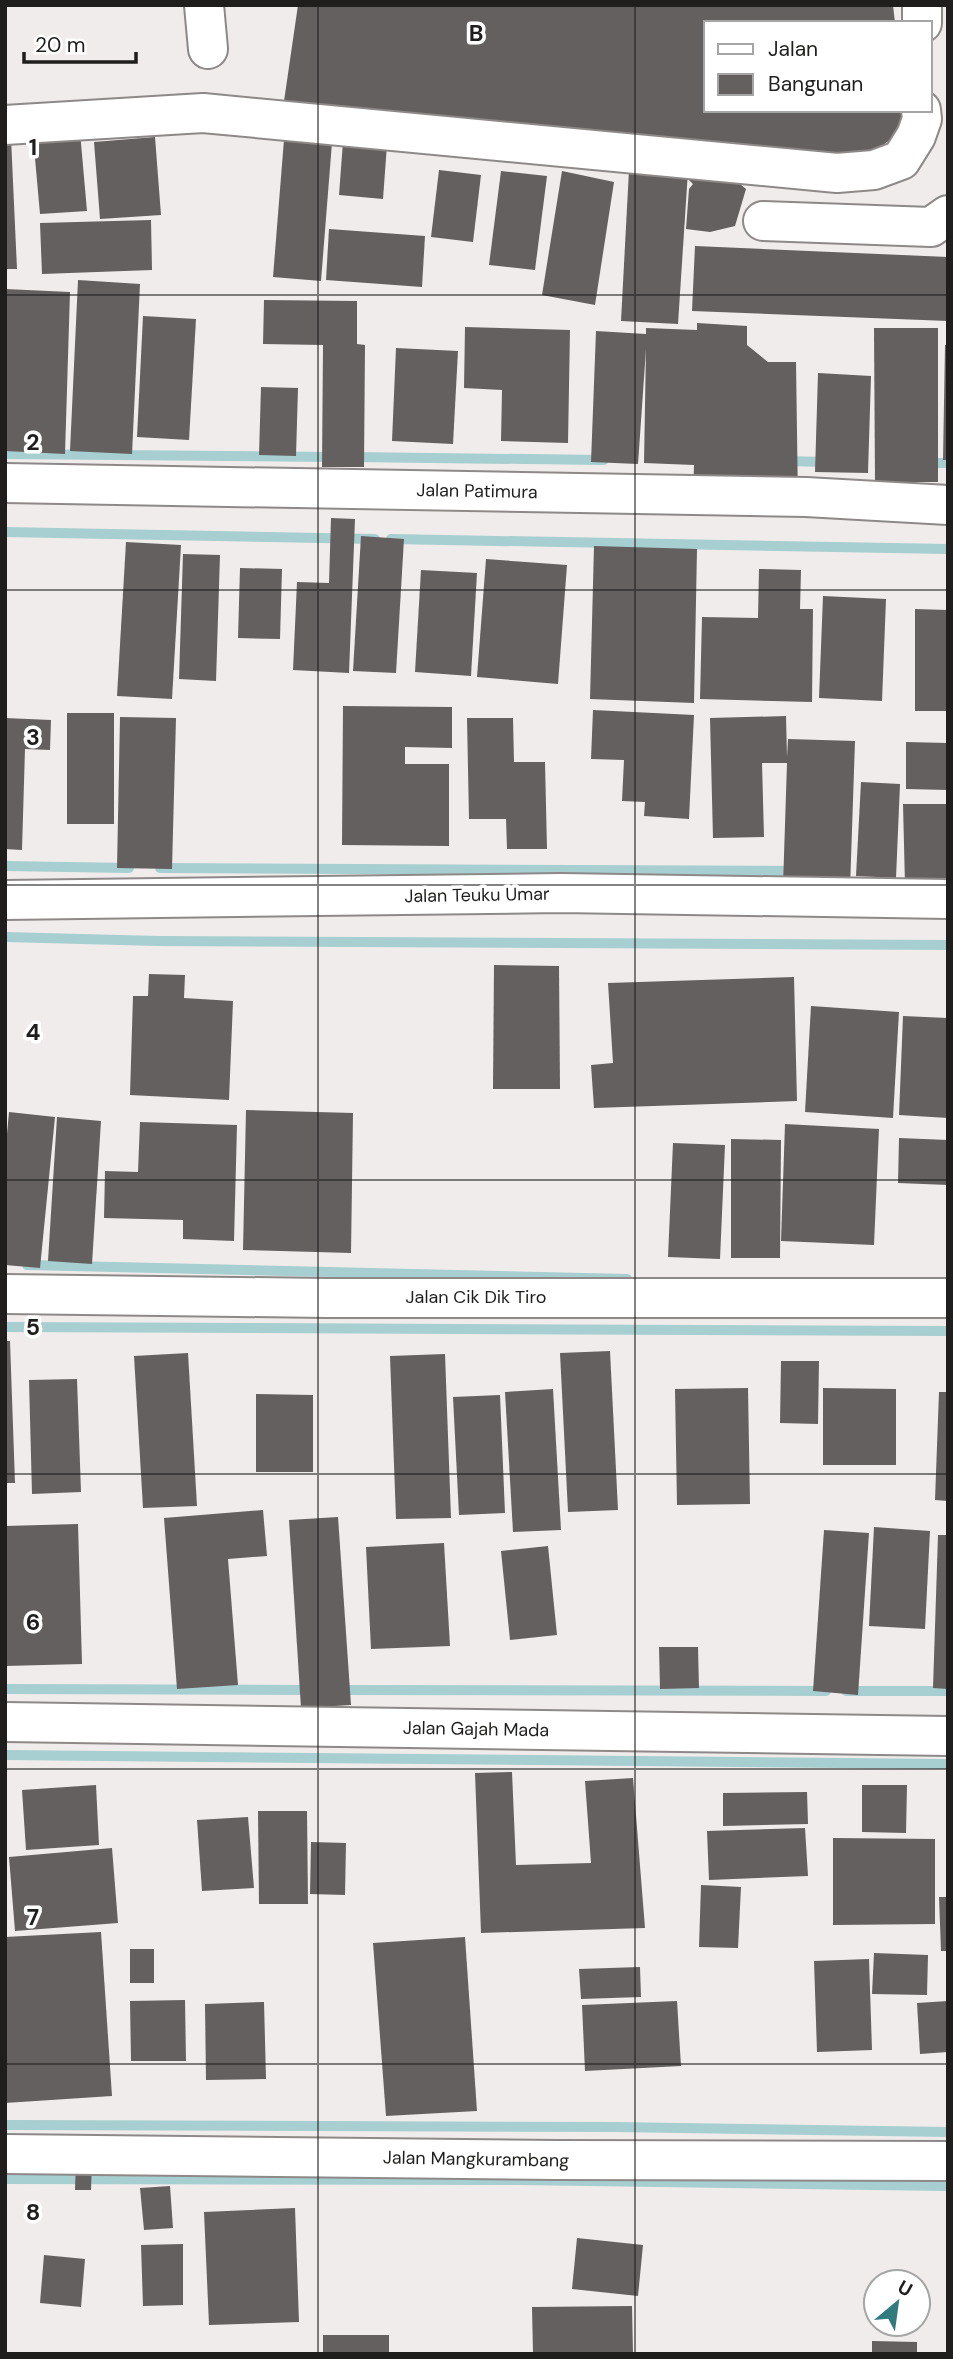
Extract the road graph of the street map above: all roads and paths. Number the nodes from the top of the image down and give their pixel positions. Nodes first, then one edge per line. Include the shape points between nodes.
1 (204, 5) edge
2 (208, 49) dead end
3 (921, 112) edge
4 (5, 125) edge
5 (948, 215) edge
6 (763, 221) dead end
7 (5, 483) edge
8 (948, 505) edge
9 (5, 900) edge
10 (948, 900) edge
11 (5, 1294) edge
12 (948, 1298) edge
13 (5, 1722) edge
14 (948, 1736) edge
15 (5, 2154) edge
16 (948, 2161) edge

1 - 2 street
3 - 4 street via 916,136 901,160 874,170 837,173 203,113
5 - 6 street via 931,227
7 - 8 street, Jalan Patimura via 806,497
9 - 10 street, Jalan Teuku Umar via 561,893
11 - 12 street, Jalan Cik Dik Tiro
13 - 14 street, Jalan Gajah Mada
15 - 16 street, Jalan Mangkurambang

